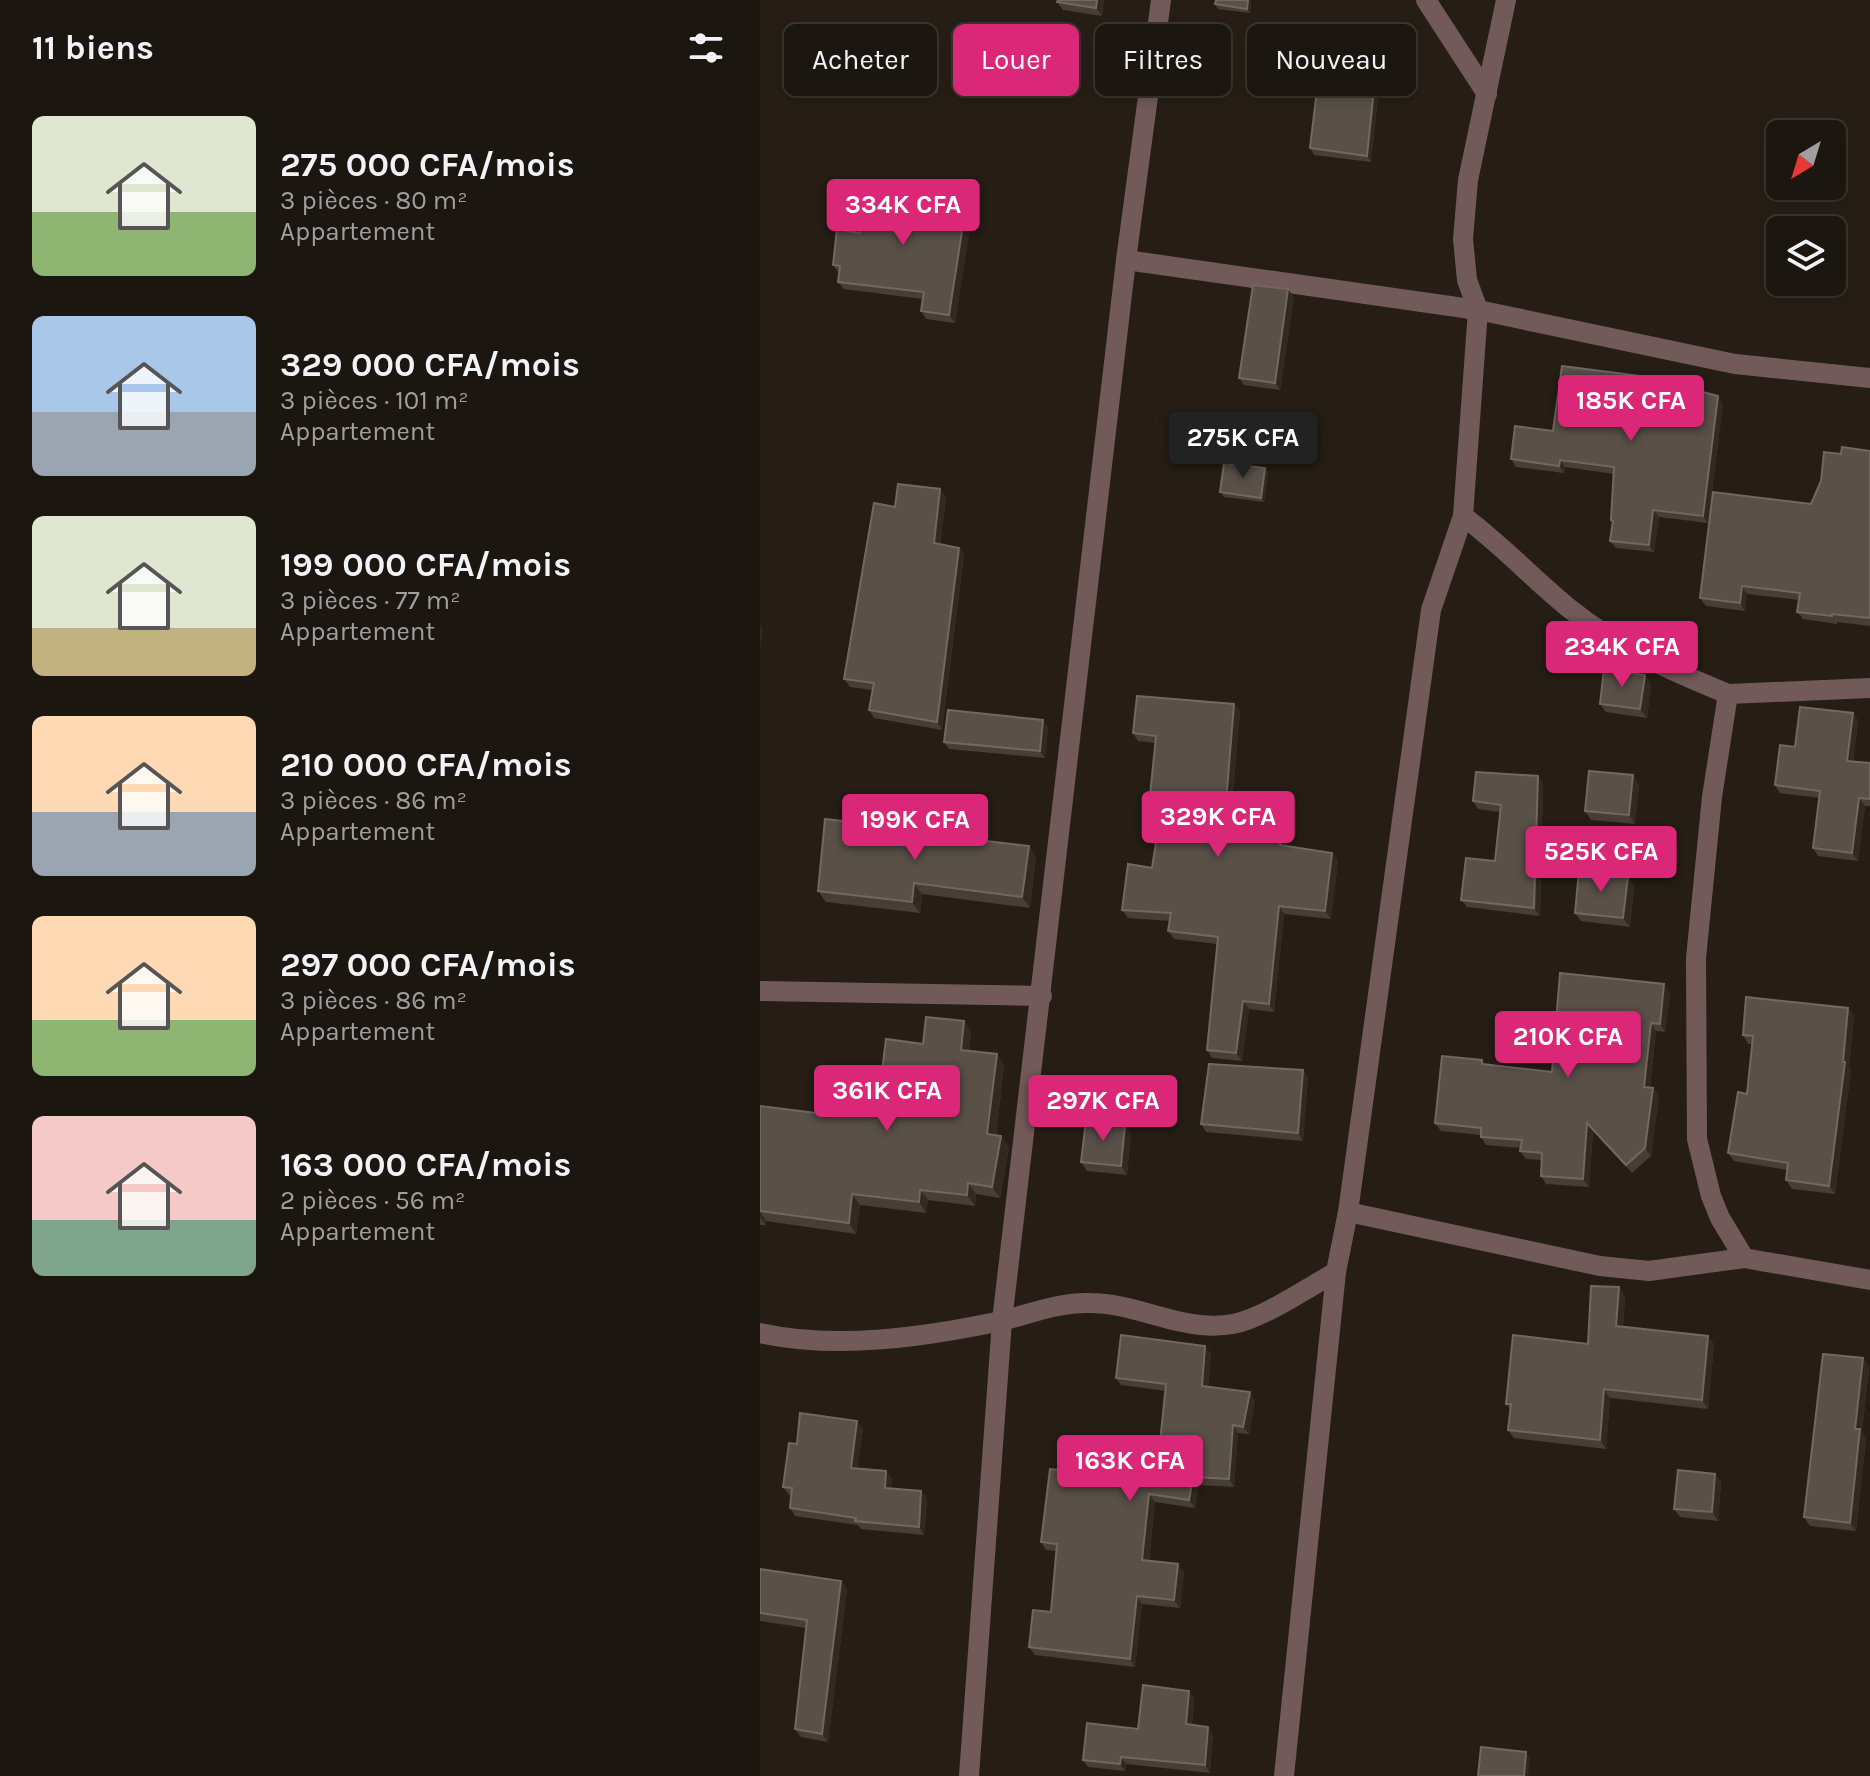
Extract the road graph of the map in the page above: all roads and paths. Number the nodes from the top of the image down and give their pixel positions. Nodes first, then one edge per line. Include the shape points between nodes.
1 (1161, 0) edge
2 (1426, 0) edge
3 (1506, 0) edge
4 (1487, 94) junction
5 (1126, 260) junction
6 (1478, 310) junction
7 (1870, 378) edge
8 (1463, 516) junction
9 (1870, 688) edge
10 (1728, 694) junction
11 (760, 991) edge
12 (1042, 996) junction
13 (1348, 1212) junction
14 (1744, 1258) junction
15 (1336, 1272) junction
16 (1870, 1280) edge
17 (1002, 1321) junction
18 (760, 1333) edge
19 (969, 1776) edge
20 (1284, 1776) edge

1 - 5 street
2 - 4 street
3 - 4 street
4 - 6 street via 1468,180 1463,239 1467,280
5 - 6 street
5 - 12 street
6 - 7 street via 1735,364
6 - 8 street
8 - 10 street via 1607,636 1650,662
8 - 13 street via 1431,610
9 - 10 street
10 - 14 street via 1696,958 1697,1139 1711,1196
11 - 12 street
12 - 17 street
13 - 14 street via 1600,1266 1649,1271
13 - 15 street
14 - 16 street
15 - 17 street via 1235,1324 1202,1325 1090,1302
15 - 20 street
17 - 18 street via 880,1338 827,1340
17 - 19 street

